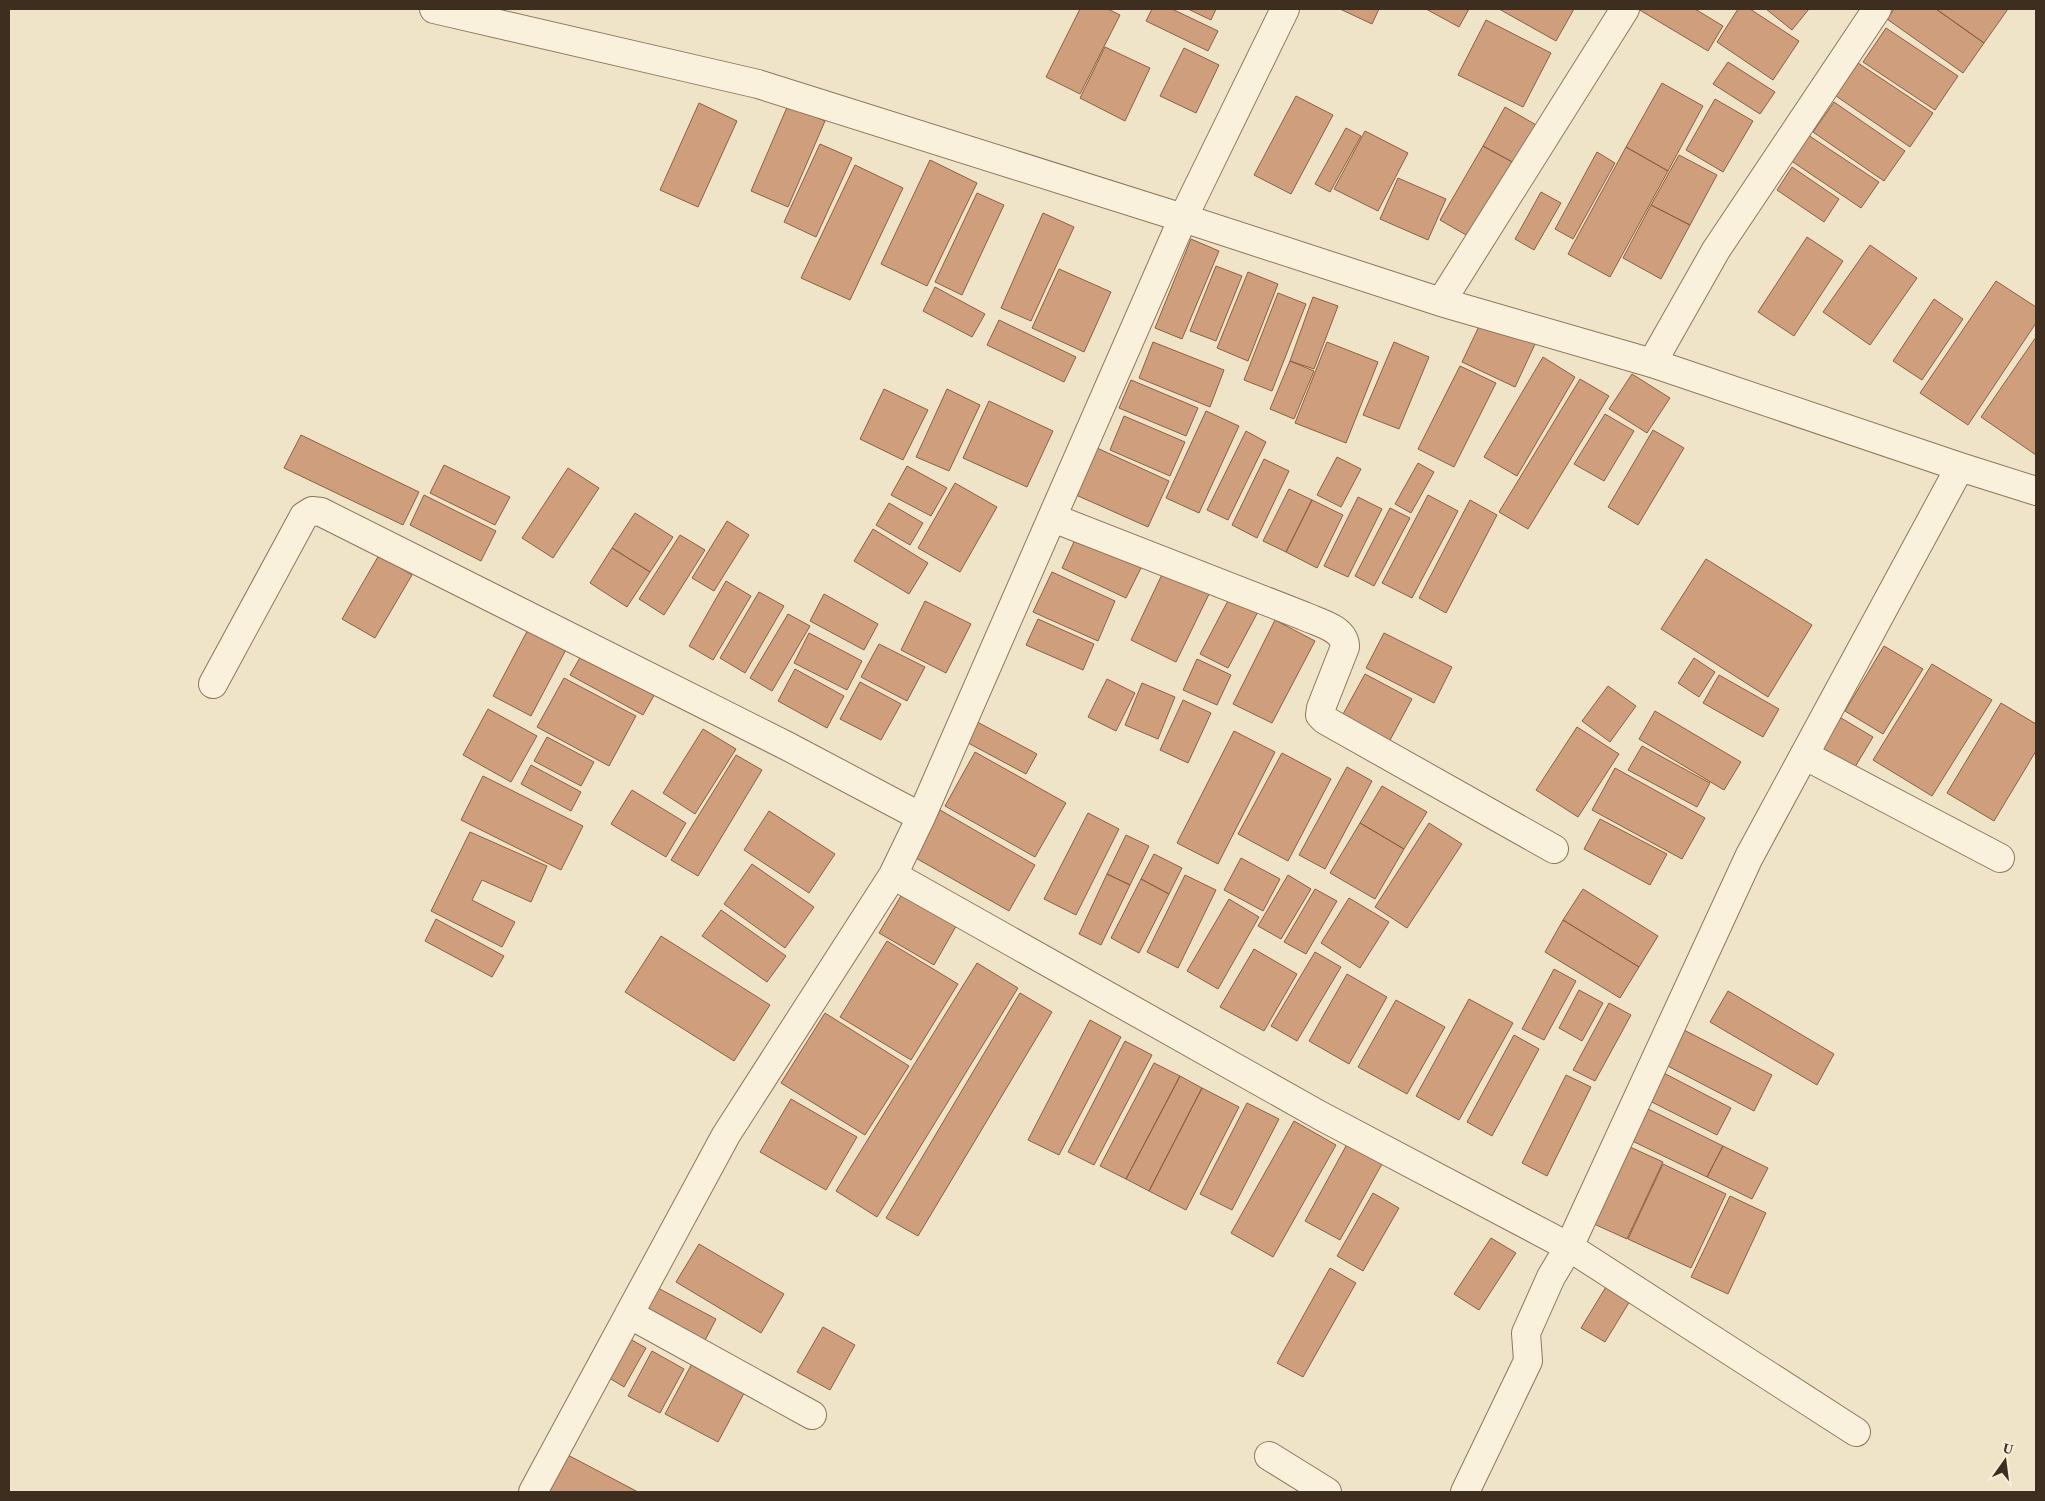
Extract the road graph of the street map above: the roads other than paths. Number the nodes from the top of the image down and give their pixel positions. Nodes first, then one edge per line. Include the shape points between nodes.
1 (434, 9) edge
2 (1285, 9) edge
3 (1625, 9) edge
4 (1877, 9) edge
5 (1183, 218) junction
6 (1441, 302) junction
7 (1652, 363) junction
8 (1960, 467) junction
9 (2036, 491) edge
10 (1053, 518) junction
11 (213, 684) dead end
12 (1804, 755) junction
13 (922, 818) junction
14 (1554, 849) dead end
15 (2000, 858) dead end
16 (893, 875) junction
17 (1569, 1247) junction
18 (629, 1314) junction
19 (812, 1415) dead end
20 (1856, 1432) dead end
21 (1269, 1456) dead end
22 (533, 1492) edge
23 (1327, 1492) edge
24 (1465, 1492) edge

1 - 5 street via 758,84
2 - 5 street
3 - 6 street
4 - 7 street via 1716,250
5 - 6 street
5 - 10 street
6 - 7 street
7 - 8 street
8 - 9 street
8 - 12 street
10 - 13 street
10 - 14 street via 1339,632 1345,640 1345,647 1321,708 1320,715 1324,720
11 - 13 street via 304,516 312,511 321,512 789,747
12 - 15 street
12 - 17 street via 1749,857
13 - 16 street
16 - 17 street via 1321,1116
16 - 18 street via 726,1135
17 - 20 street
17 - 24 street via 1551,1277 1526,1333 1528,1361
18 - 19 street
18 - 22 street
21 - 23 street

